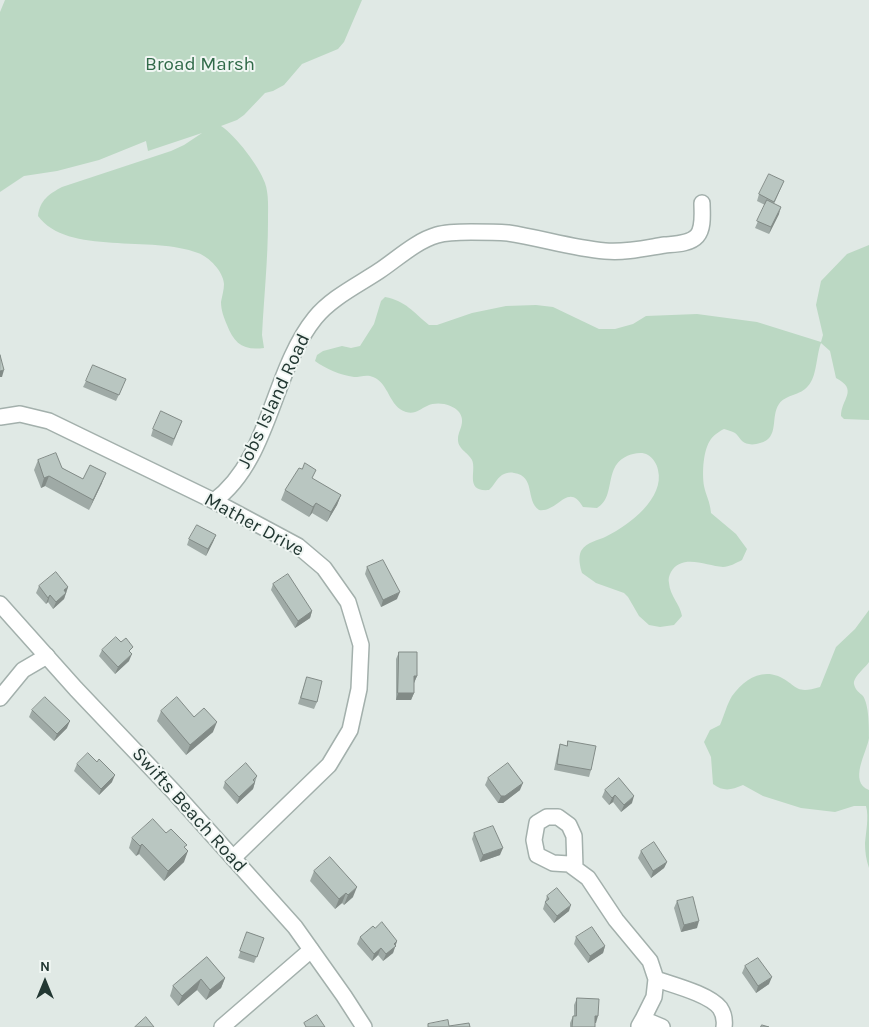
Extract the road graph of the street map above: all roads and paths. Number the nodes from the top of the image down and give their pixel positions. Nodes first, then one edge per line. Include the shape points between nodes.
1 (702, 203) dead end
2 (0, 417) edge
3 (214, 501) junction
4 (0, 604) edge
5 (47, 656) junction
6 (0, 698) edge
7 (233, 858) junction
8 (575, 868) dead end
9 (311, 950) junction
10 (656, 979) junction
11 (641, 1023) edge
12 (222, 1027) edge
13 (364, 1027) edge
14 (662, 1027) edge
15 (724, 1027) edge

1 - 3 street, Jobs Island Road via 699,235 678,244 615,252 493,232 450,233 427,240 341,296 316,317 299,344 247,464 235,482
2 - 3 street, Mather Drive via 20,414 49,421
3 - 7 street, Mather Drive via 298,546 324,568 348,602 361,644 359,689 350,730 329,765
4 - 5 street, Swifts Beach Road
5 - 6 street via 23,670
5 - 7 street, Swifts Beach Road
7 - 9 street, Swifts Beach Road via 295,927
8 - 10 street via 588,878 616,920 650,961
9 - 12 street
9 - 13 street, Swifts Beach Road
10 - 11 street via 654,997
10 - 15 street via 707,999 720,1008 725,1019
11 - 14 street

